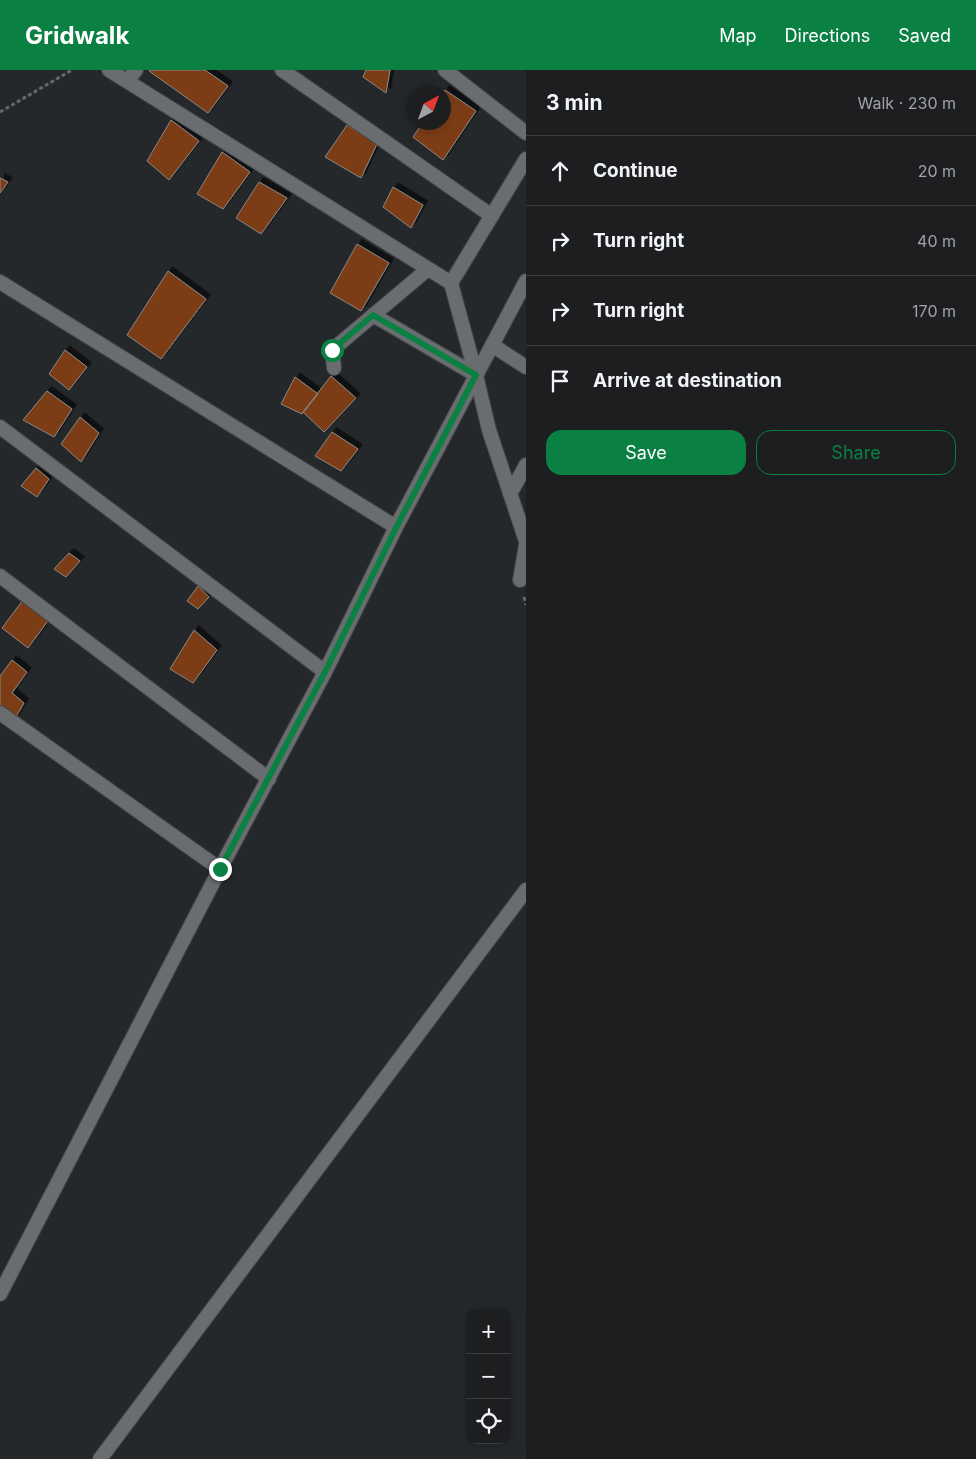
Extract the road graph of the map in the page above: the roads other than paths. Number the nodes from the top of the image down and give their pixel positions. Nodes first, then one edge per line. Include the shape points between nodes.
1 (109, 70) edge
2 (136, 70) edge
3 (282, 70) edge
4 (445, 70) edge
5 (127, 81) junction
6 (526, 133) edge
7 (526, 159) edge
8 (492, 216) junction
9 (428, 269) junction
10 (526, 280) edge
11 (0, 282) edge
12 (451, 283) junction
13 (373, 315) junction
14 (492, 345) junction
15 (526, 367) edge
16 (334, 368) dead end
17 (476, 375) junction
18 (0, 426) edge
19 (526, 465) edge
20 (510, 494) junction
21 (396, 528) junction
22 (526, 543) edge
23 (0, 576) edge
24 (520, 580) dead end
25 (325, 672) junction
26 (0, 713) edge
27 (269, 779) junction
28 (220, 869) junction
29 (526, 890) edge
30 (0, 1294) edge
31 (100, 1459) edge

1 - 5 street
2 - 5 street
3 - 8 street
4 - 6 street
5 - 9 street
7 - 8 street
8 - 12 street
9 - 12 street
9 - 13 street
10 - 14 street
11 - 21 street
12 - 17 street
13 - 16 street via 332,350
13 - 17 street
14 - 15 street
14 - 17 street
17 - 20 street via 489,430
17 - 21 street
18 - 25 street
19 - 20 street
20 - 22 street
21 - 25 street
22 - 24 street
23 - 27 street
25 - 27 street
26 - 28 street
27 - 28 street
28 - 30 street
29 - 31 street

